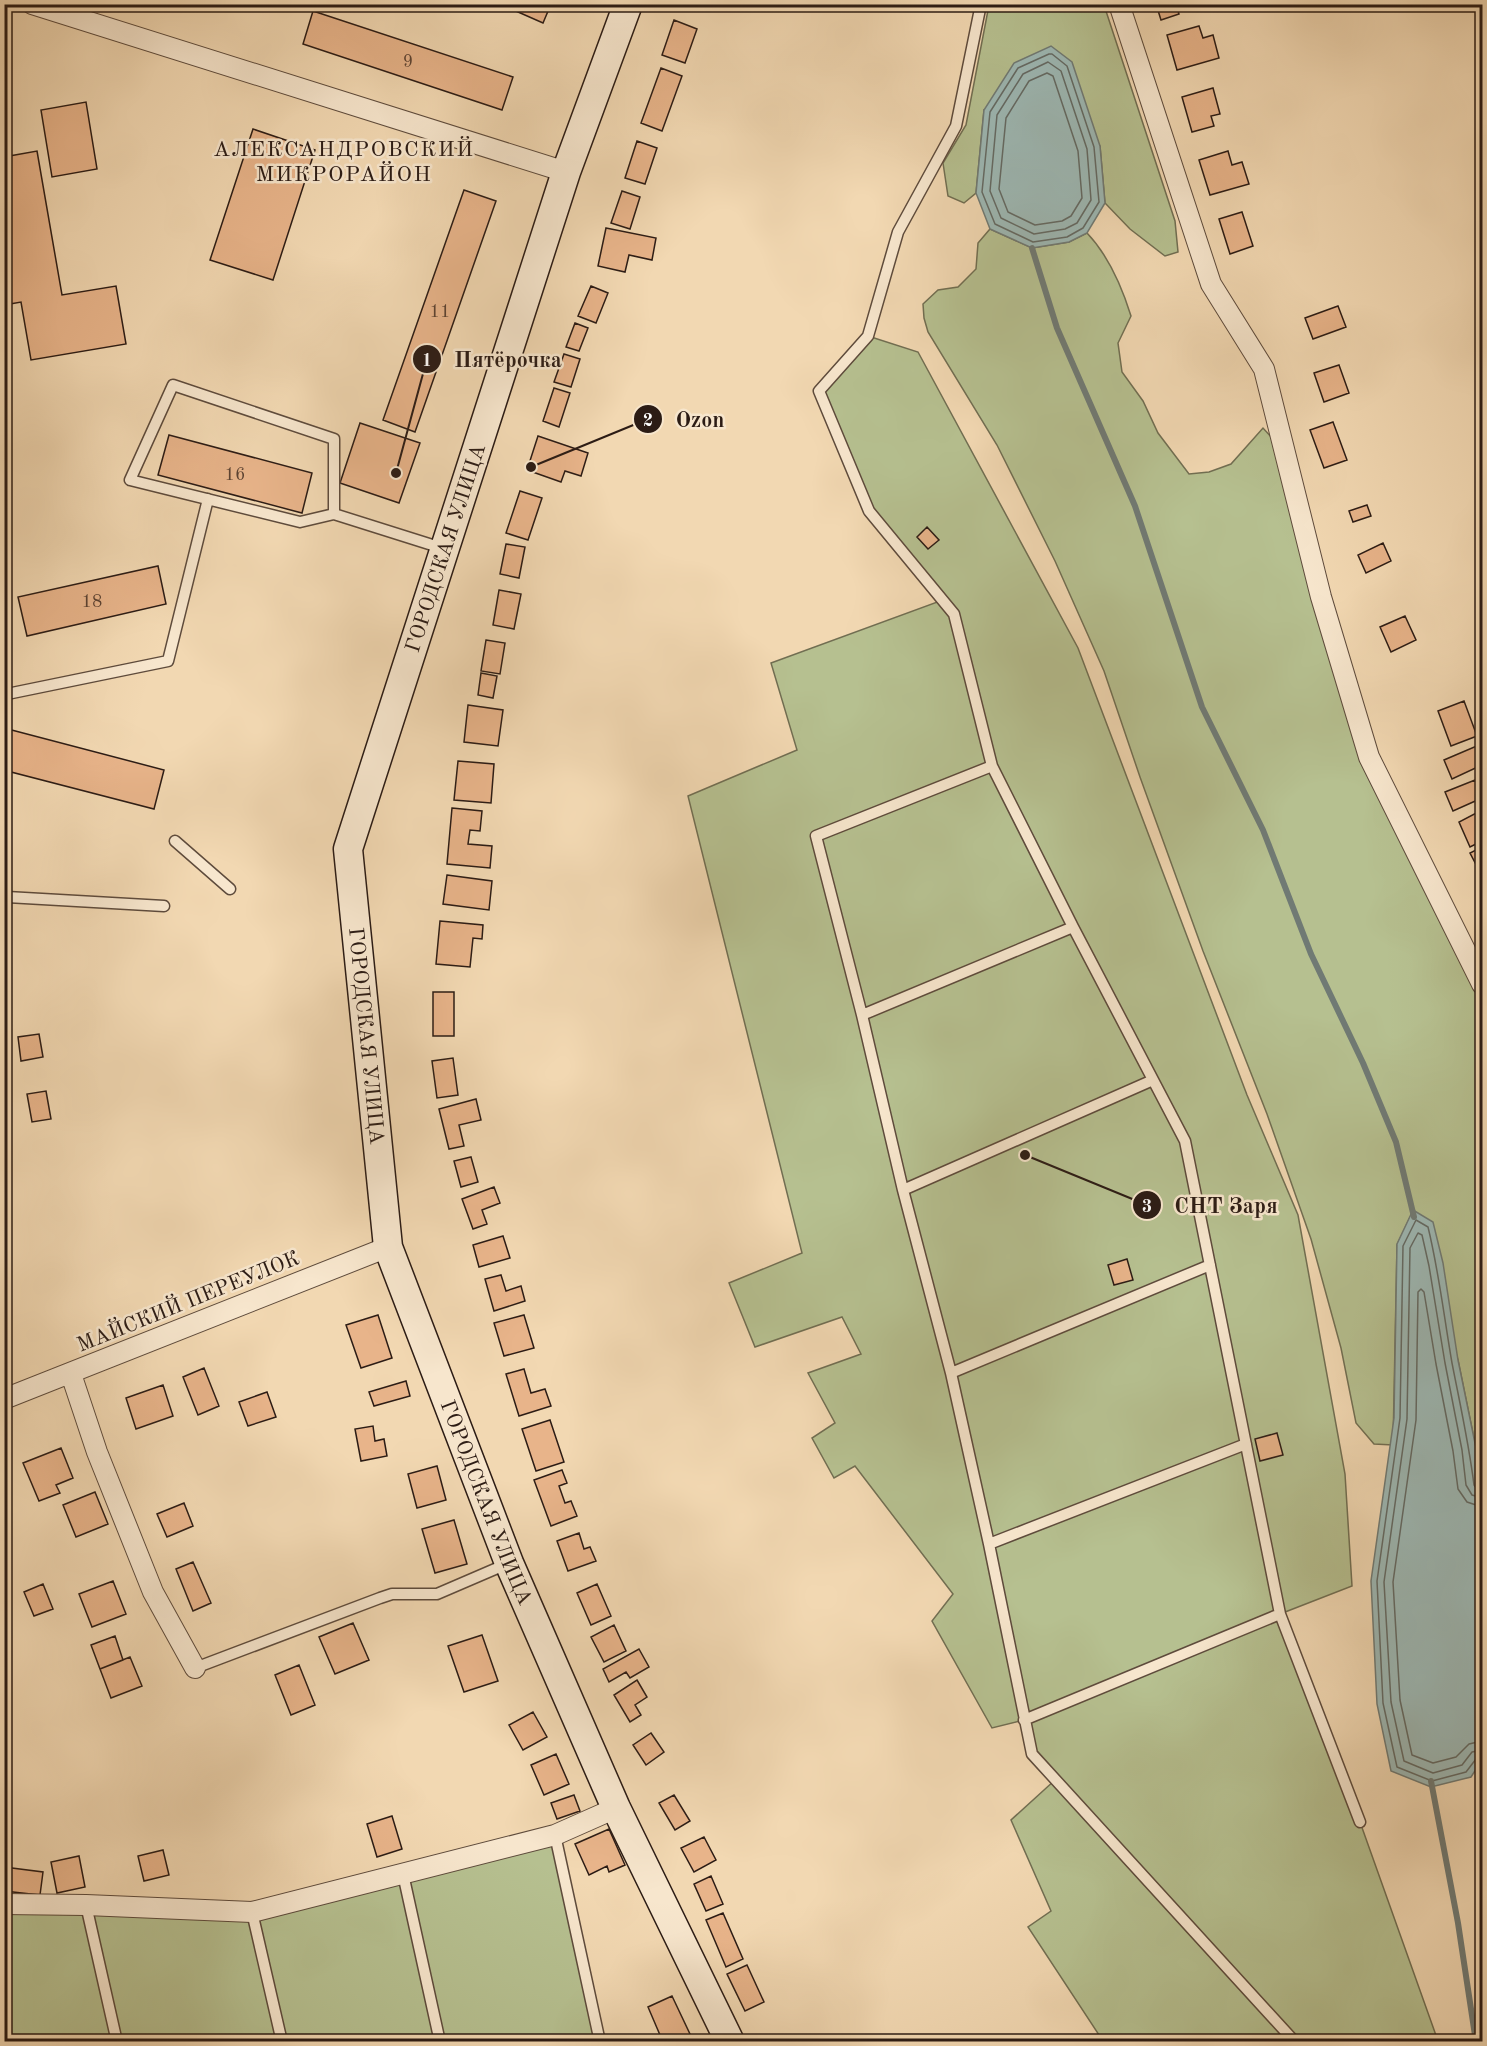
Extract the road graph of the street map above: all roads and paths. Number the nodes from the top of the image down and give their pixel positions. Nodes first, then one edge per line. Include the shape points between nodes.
1 (32, 4) edge
2 (627, 4) edge
3 (981, 4) edge
4 (1119, 4) edge
5 (566, 172) junction
6 (208, 500) junction
7 (334, 514) junction
8 (445, 549) junction
9 (12, 693) dead end
10 (992, 766) junction
11 (175, 841) dead end
12 (230, 889) dead end
13 (7, 897) dead end
14 (164, 906) dead end
15 (1073, 927) junction
16 (1482, 984) edge
17 (862, 1015) junction
18 (1153, 1080) junction
19 (903, 1190) junction
20 (388, 1247) junction
21 (1210, 1265) junction
22 (951, 1373) junction
23 (71, 1374) junction
24 (4, 1399) edge
25 (1246, 1444) junction
26 (989, 1544) junction
27 (509, 1563) junction
28 (1280, 1614) junction
29 (195, 1668) joint
30 (1024, 1720) junction
31 (616, 1808) junction
32 (1360, 1822) dead end
33 (555, 1835) junction
34 (404, 1874) junction
35 (4, 1904) edge
36 (86, 1905) junction
37 (252, 1912) junction
38 (117, 2042) edge
39 (282, 2042) edge
40 (440, 2042) edge
41 (600, 2042) edge
42 (730, 2042) edge
43 (1295, 2042) edge

1 - 5 street
2 - 5 street, ГОРОДСКАЯ УЛИЦА
3 - 10 lane via 956,126 898,232 868,336 819,391 868,511 954,614
4 - 16 street via 1211,284 1264,369 1321,597 1369,757
5 - 8 street, ГОРОДСКАЯ УЛИЦА
6 - 7 lane via 300,522
6 - 7 lane via 130,480 173,385 334,439
6 - 9 lane via 168,661
7 - 8 lane
8 - 20 street, ГОРОДСКАЯ УЛИЦА via 348,849
10 - 15 lane
10 - 17 lane via 816,836
11 - 12 lane
13 - 14 lane
15 - 17 lane
15 - 18 lane
17 - 19 lane
18 - 19 lane
18 - 21 lane via 1185,1141
19 - 22 lane
20 - 23 street, МАЙСКИЙ ПЕРЕУЛОК
20 - 27 street, ГОРОДСКАЯ УЛИЦА
21 - 22 lane
21 - 25 lane
22 - 26 lane
23 - 24 street, МАЙСКИЙ ПЕРЕУЛОК
23 - 29 street via 97,1452 153,1592
25 - 26 lane
25 - 28 lane
26 - 30 lane
27 - 29 lane via 437,1594 392,1594 380,1598
27 - 31 street, ГОРОДСКАЯ УЛИЦА
28 - 30 lane
28 - 32 lane
30 - 43 lane via 1032,1754
31 - 33 street
31 - 42 street, ГОРОДСКАЯ УЛИЦА
33 - 34 street
33 - 41 lane
34 - 37 street
34 - 40 lane
35 - 36 street
36 - 37 street
36 - 38 lane
37 - 39 lane

